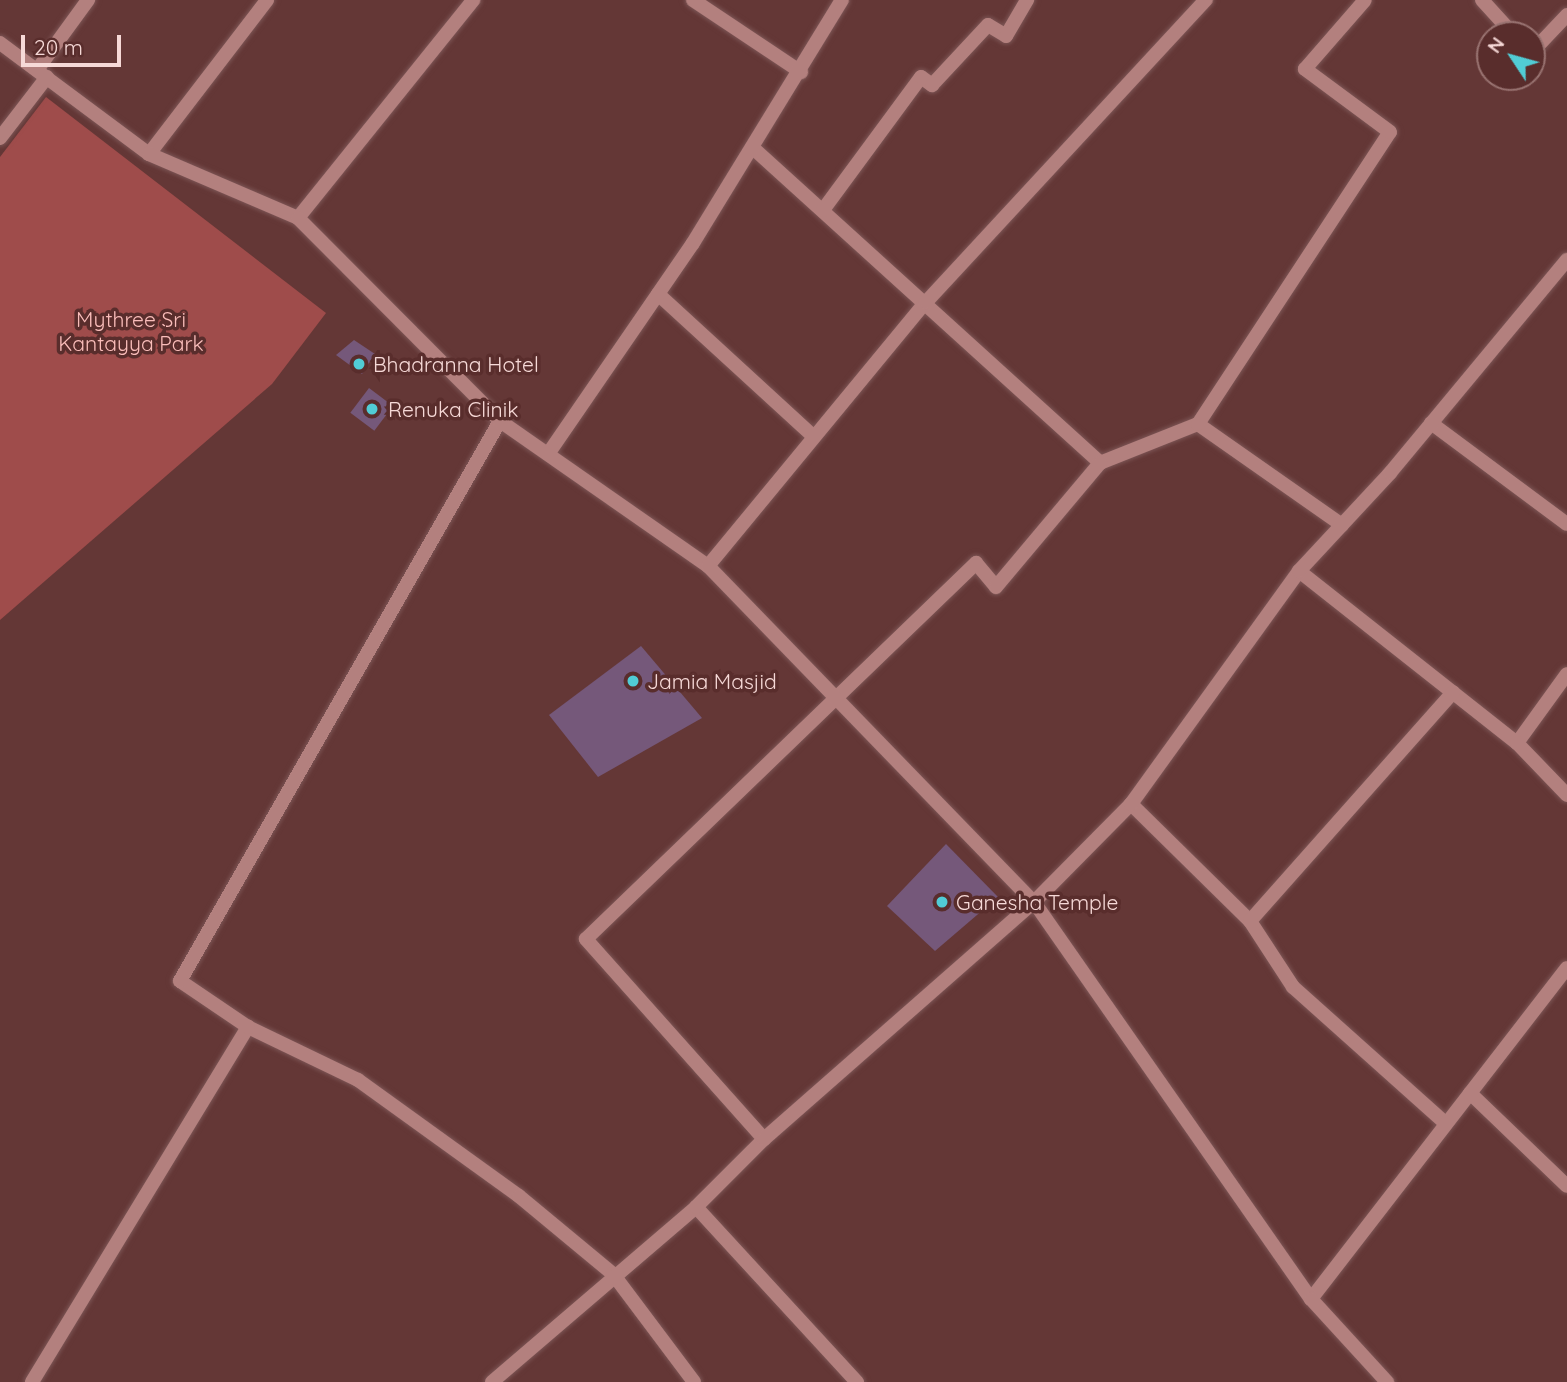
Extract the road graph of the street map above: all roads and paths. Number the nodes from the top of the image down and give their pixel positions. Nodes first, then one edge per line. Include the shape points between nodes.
1 (88, 0) edge
2 (267, 0) edge
3 (473, 0) edge
4 (693, 0) edge
5 (842, 0) edge
6 (1027, 0) edge
7 (1206, 0) edge
8 (1365, 0) edge
9 (1482, 0) edge
10 (1567, 15) edge
11 (1501, 21) edge
12 (1546, 37) edge
13 (0, 43) edge
14 (801, 72) junction
15 (42, 74) junction
16 (0, 138) edge
17 (753, 148) junction
18 (149, 154) junction
19 (822, 210) junction
20 (298, 218) junction
21 (1567, 260) edge
22 (658, 294) junction
23 (926, 302) junction
24 (500, 421) junction
25 (1432, 423) junction
26 (1198, 424) junction
27 (813, 436) junction
28 (548, 454) junction
29 (1100, 463) junction
30 (1567, 524) edge
31 (1342, 525) junction
32 (708, 566) junction
33 (1299, 571) junction
34 (1567, 674) edge
35 (1453, 692) junction
36 (840, 698) junction
37 (1517, 743) junction
38 (1567, 795) edge
39 (1131, 804) junction
40 (1034, 902) junction
41 (1250, 921) junction
42 (1567, 968) edge
43 (248, 1027) junction
44 (1470, 1093) junction
45 (1446, 1124) junction
46 (764, 1139) junction
47 (1567, 1186) edge
48 (696, 1207) junction
49 (613, 1274) junction
50 (1311, 1299) junction
51 (32, 1382) edge
52 (492, 1382) edge
53 (694, 1382) edge
54 (857, 1382) edge
55 (1387, 1382) edge

1 - 15 street
2 - 18 street
3 - 20 street
4 - 14 street
5 - 14 street
6 - 19 street via 1006,36 988,24 932,85 921,77
7 - 23 street
8 - 26 street via 1305,69 1390,132
9 - 11 street
10 - 12 street
13 - 15 street
14 - 17 street
15 - 16 street
15 - 18 street
17 - 19 street
17 - 22 street
18 - 20 street
19 - 23 street
20 - 24 street
21 - 25 street
22 - 27 street
22 - 28 street
23 - 27 street
23 - 29 street
24 - 28 street
24 - 43 street via 180,981
25 - 30 street
25 - 31 street
26 - 29 street
26 - 31 street
27 - 32 street
28 - 32 street
29 - 36 street via 996,587 976,563
31 - 33 street
32 - 36 street
33 - 35 street
33 - 39 street
34 - 37 street
35 - 37 street
35 - 41 street
36 - 40 street
36 - 46 street via 586,939
37 - 38 street
39 - 40 street
39 - 41 street
40 - 46 street
40 - 50 street
41 - 45 street via 1293,987
42 - 44 street
43 - 49 street via 358,1080 519,1196
43 - 51 street
44 - 45 street
44 - 47 street
45 - 50 street
46 - 48 street
48 - 49 street
48 - 54 street
49 - 52 street
49 - 53 street
50 - 55 street

